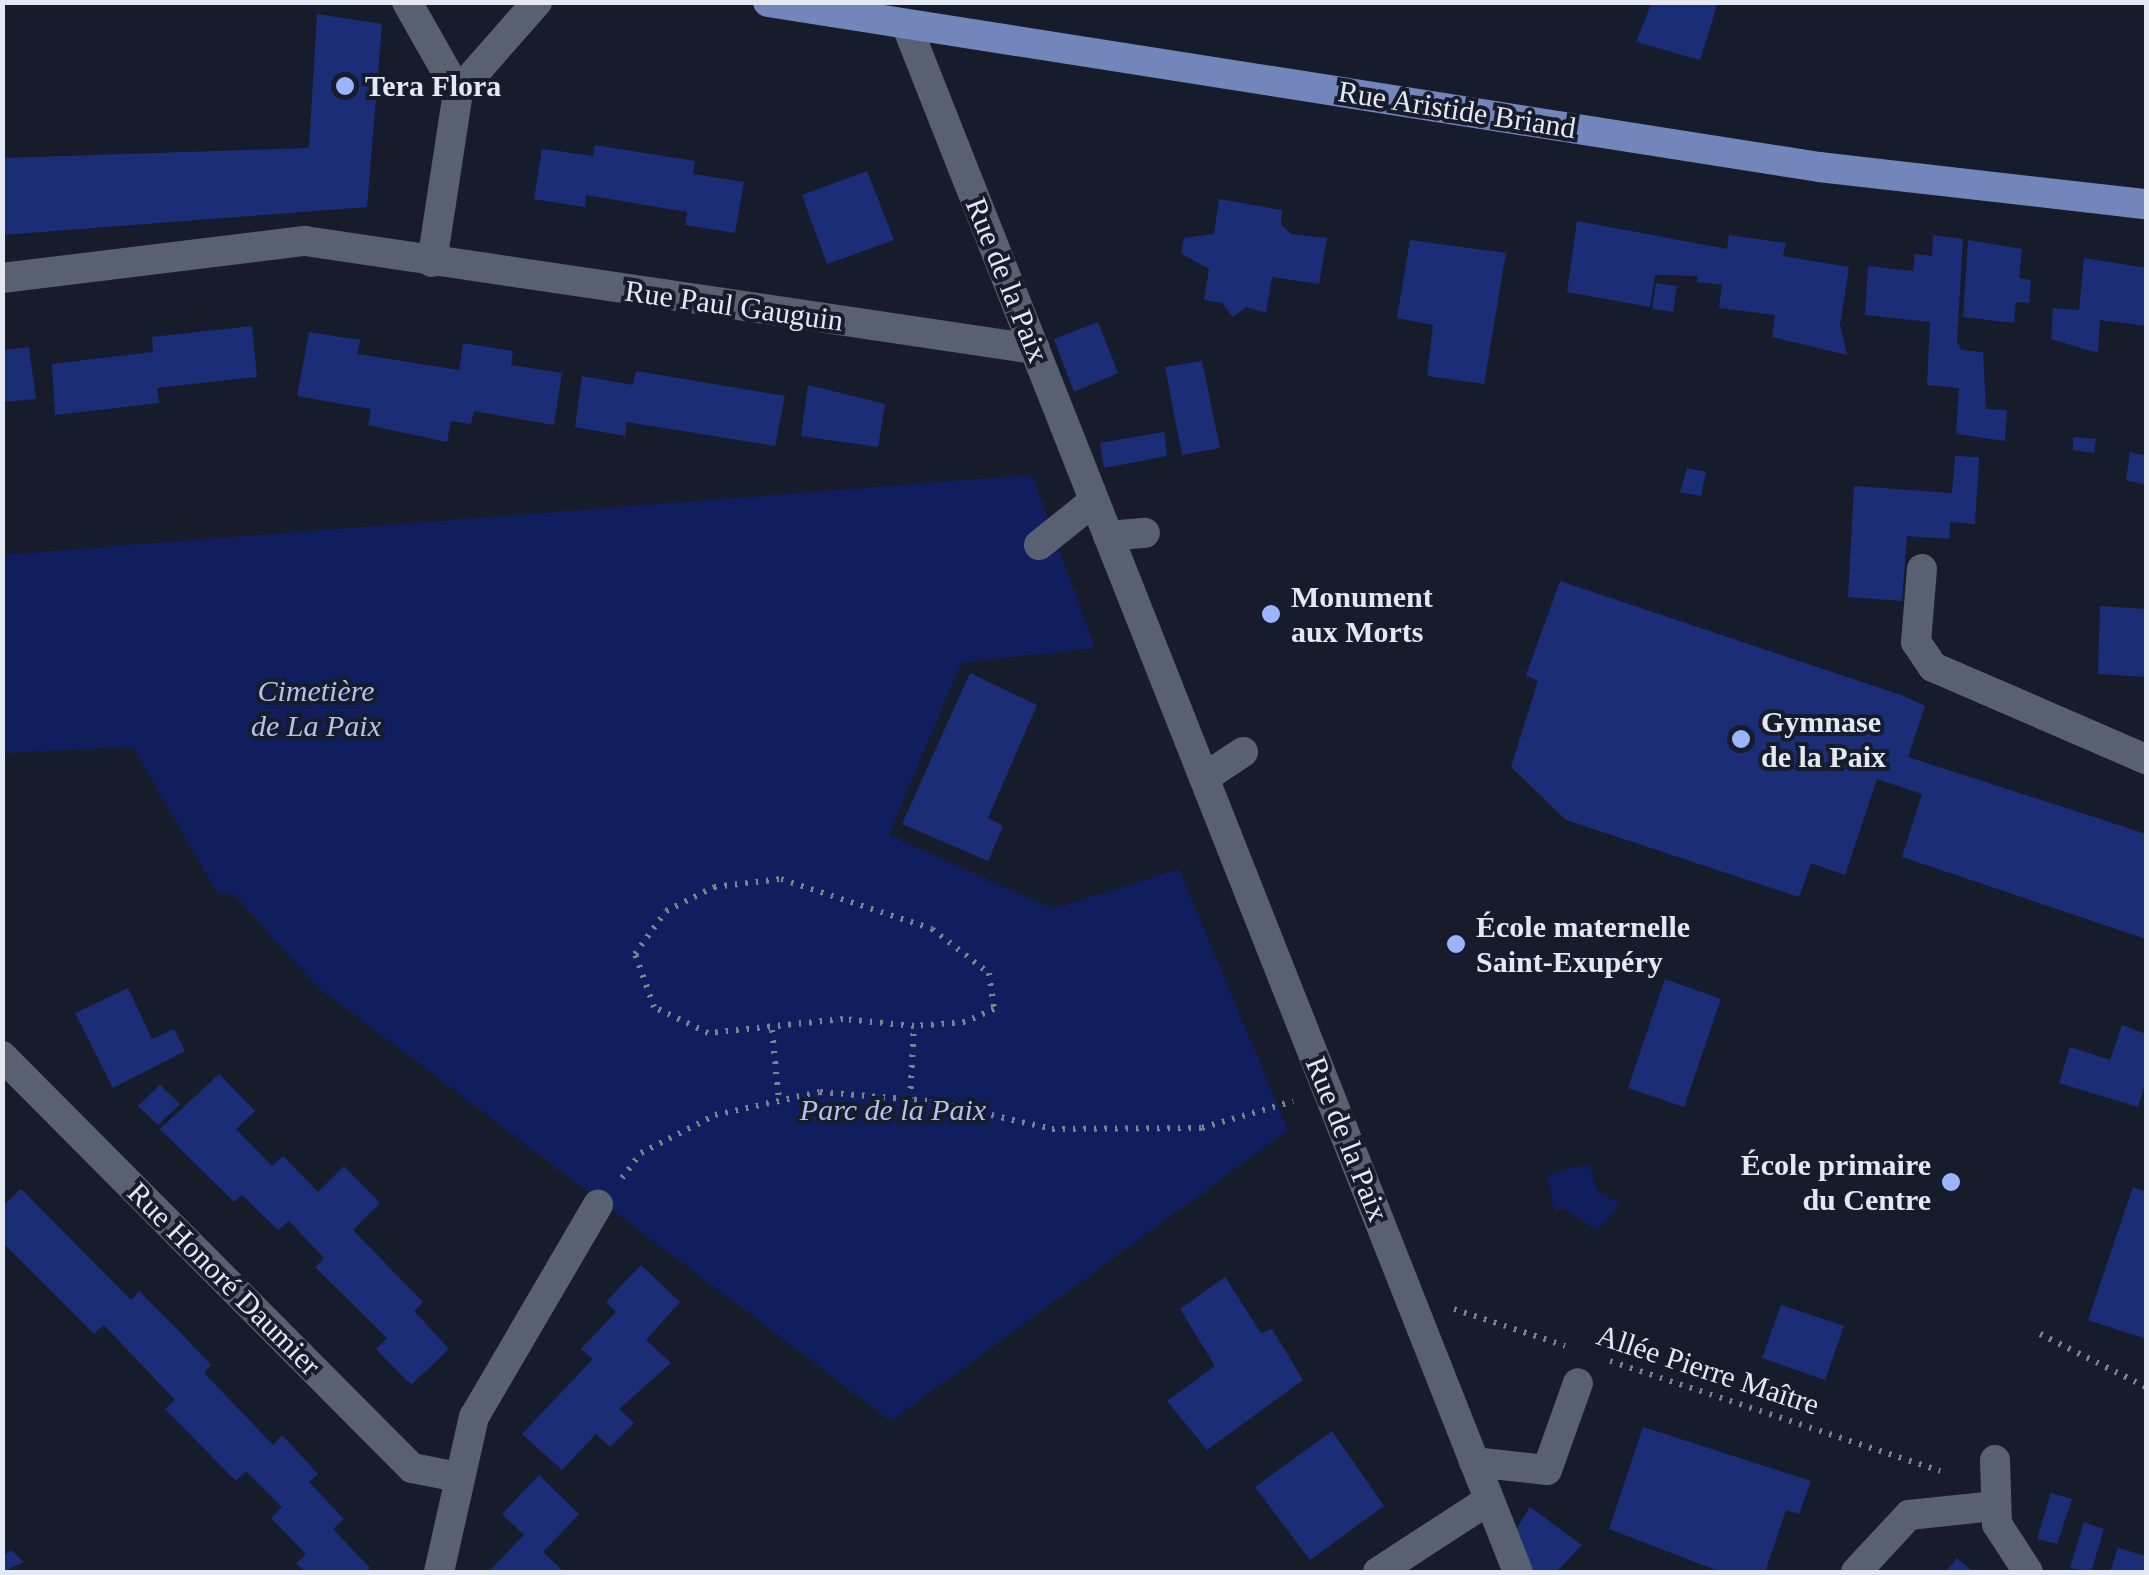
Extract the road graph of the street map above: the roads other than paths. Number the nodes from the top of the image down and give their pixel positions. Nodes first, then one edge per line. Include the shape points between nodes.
1 (407, 2) edge
2 (537, 2) edge
3 (768, 2) edge
4 (906, 24) junction
5 (458, 92) junction
6 (2146, 204) edge
7 (432, 262) junction
8 (2, 278) edge
9 (1034, 350) junction
10 (1094, 500) junction
11 (1145, 533) dead end
12 (1108, 536) junction
13 (1038, 545) dead end
14 (1922, 569) dead end
15 (1243, 752) dead end
16 (2146, 759) edge
17 (1204, 778) junction
18 (2, 1056) edge
19 (594, 1211) road end
20 (1578, 1384) dead end
21 (1474, 1462) junction
22 (458, 1477) junction
23 (1489, 1500) junction
24 (439, 1572) edge
25 (1378, 1572) edge
26 (1518, 1572) edge
27 (1856, 1572) edge
28 (2028, 1572) edge

1 - 5 street
2 - 5 street
3 - 4 main road, Rue Aristide Briand
4 - 6 main road, Rue Aristide Briand via 1818,167
4 - 9 street, Rue de la Paix
5 - 7 street
7 - 8 street, Rue Paul Gauguin via 305,242
7 - 9 street, Rue Paul Gauguin
9 - 10 street, Rue de la Paix
10 - 12 street, Rue de la Paix
10 - 13 street
11 - 12 street
12 - 17 street, Rue de la Paix
14 - 16 street via 1916,642 1933,667
15 - 17 street
17 - 21 street, Rue de la Paix
18 - 22 street, Rue Honoré Daumier via 412,1468
19 - 22 street via 474,1417
20 - 21 street via 1547,1470
21 - 23 street, Rue de la Paix
22 - 24 street
23 - 25 street
23 - 26 street, Rue de la Paix
27 - 28 street via 1909,1515 1994,1485 2006,1543

